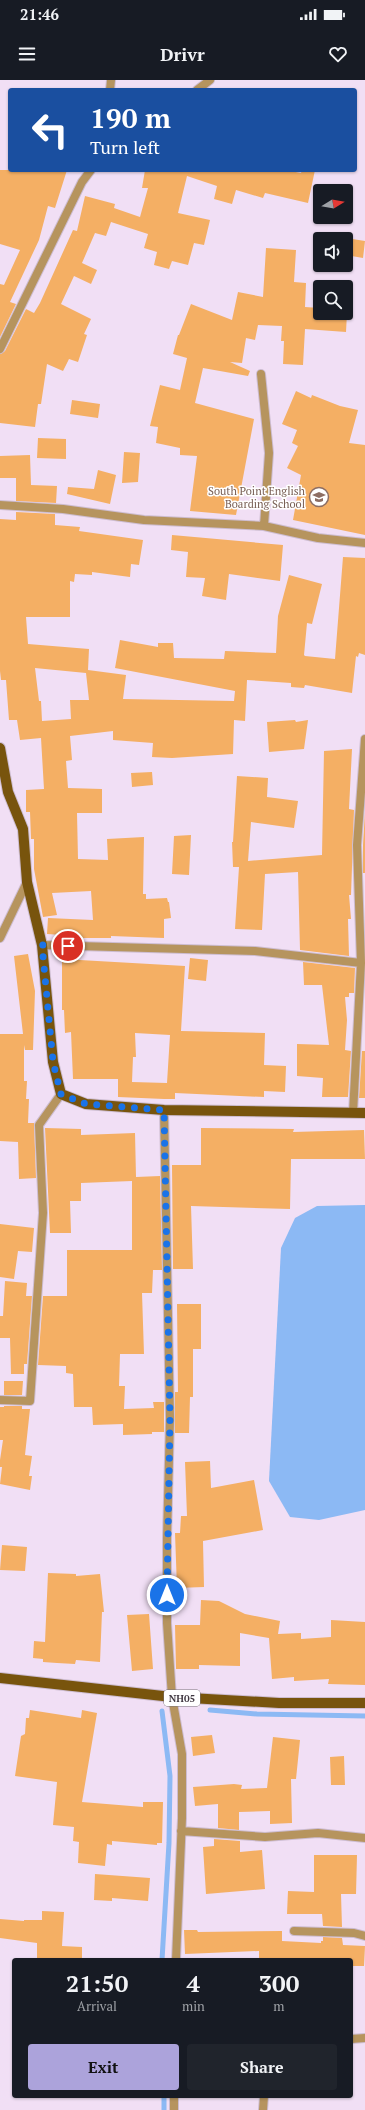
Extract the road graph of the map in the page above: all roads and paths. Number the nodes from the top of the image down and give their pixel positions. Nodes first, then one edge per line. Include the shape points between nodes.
1 (210, 80) edge
2 (200, 88) edge
3 (90, 172) edge
4 (0, 349) edge
5 (261, 374) dead end
6 (0, 505) edge
7 (264, 526) junction
8 (365, 543) edge
9 (365, 739) edge
10 (0, 748) edge
11 (4, 792) edge
12 (27, 882) junction
13 (0, 938) edge
14 (42, 945) junction
15 (361, 963) junction
16 (61, 1094) junction
17 (164, 1110) junction
18 (353, 1113) junction
19 (365, 1113) edge
20 (0, 1400) edge
21 (0, 1678) edge
22 (172, 1697) junction
23 (365, 1702) edge
24 (181, 1831) junction
25 (365, 1838) edge
26 (294, 1931) dead end
27 (365, 1936) edge
28 (176, 1958) edge
29 (365, 2038) edge
30 (353, 2039) edge
31 (174, 2098) edge
32 (264, 2098) edge
33 (174, 2110) edge
34 (263, 2110) edge

1 - 2 street
3 - 4 street via 82,182
5 - 7 street via 269,452
6 - 7 street via 63,509 144,520
7 - 8 street via 318,538
9 - 15 street via 357,845
10 - 11 main road
11 - 12 main road via 23,829
12 - 13 street
12 - 14 main road
14 - 15 street via 255,951
14 - 16 main road via 53,1062
15 - 18 street
16 - 17 main road via 86,1104
16 - 20 street via 39,1125 43,1213 30,1402
17 - 18 main road
17 - 22 street via 170,1418 167,1623
18 - 19 main road
21 - 22 main road, NH05
22 - 23 main road, NH05 via 279,1703
22 - 24 street via 182,1754
24 - 25 street via 265,1837 318,1833
24 - 28 street
26 - 27 street via 354,1933
29 - 30 street
31 - 33 street
32 - 34 street

